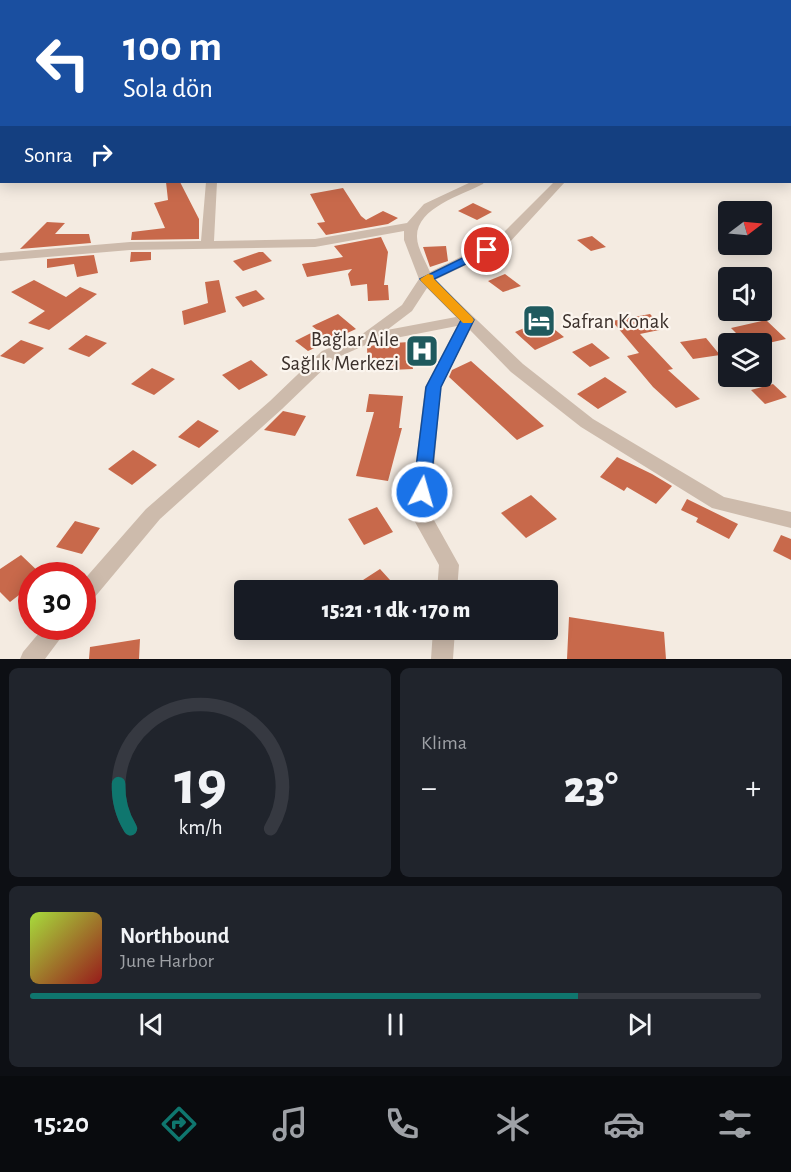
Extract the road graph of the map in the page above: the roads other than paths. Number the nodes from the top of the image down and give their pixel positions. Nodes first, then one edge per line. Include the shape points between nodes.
1 (211, 183) edge
2 (477, 183) edge
3 (559, 183) edge
4 (411, 226) junction
5 (207, 246) junction
6 (0, 257) edge
7 (426, 279) junction
8 (468, 320) junction
9 (366, 339) junction
10 (791, 520) edge
11 (448, 580) edge
12 (96, 581) edge
13 (47, 640) edge
14 (443, 640) edge
15 (31, 659) edge
16 (442, 659) edge

1 - 5 street
2 - 4 street via 428,207
3 - 7 street via 502,242
4 - 5 street via 315,243
4 - 7 street via 410,240
5 - 6 street via 130,246
7 - 8 street
7 - 9 street via 407,308
8 - 9 street
8 - 10 street via 518,368 588,423 718,503
8 - 11 street via 433,387 420,513 449,565
9 - 12 street via 328,355 153,514
13 - 15 street
14 - 16 street

